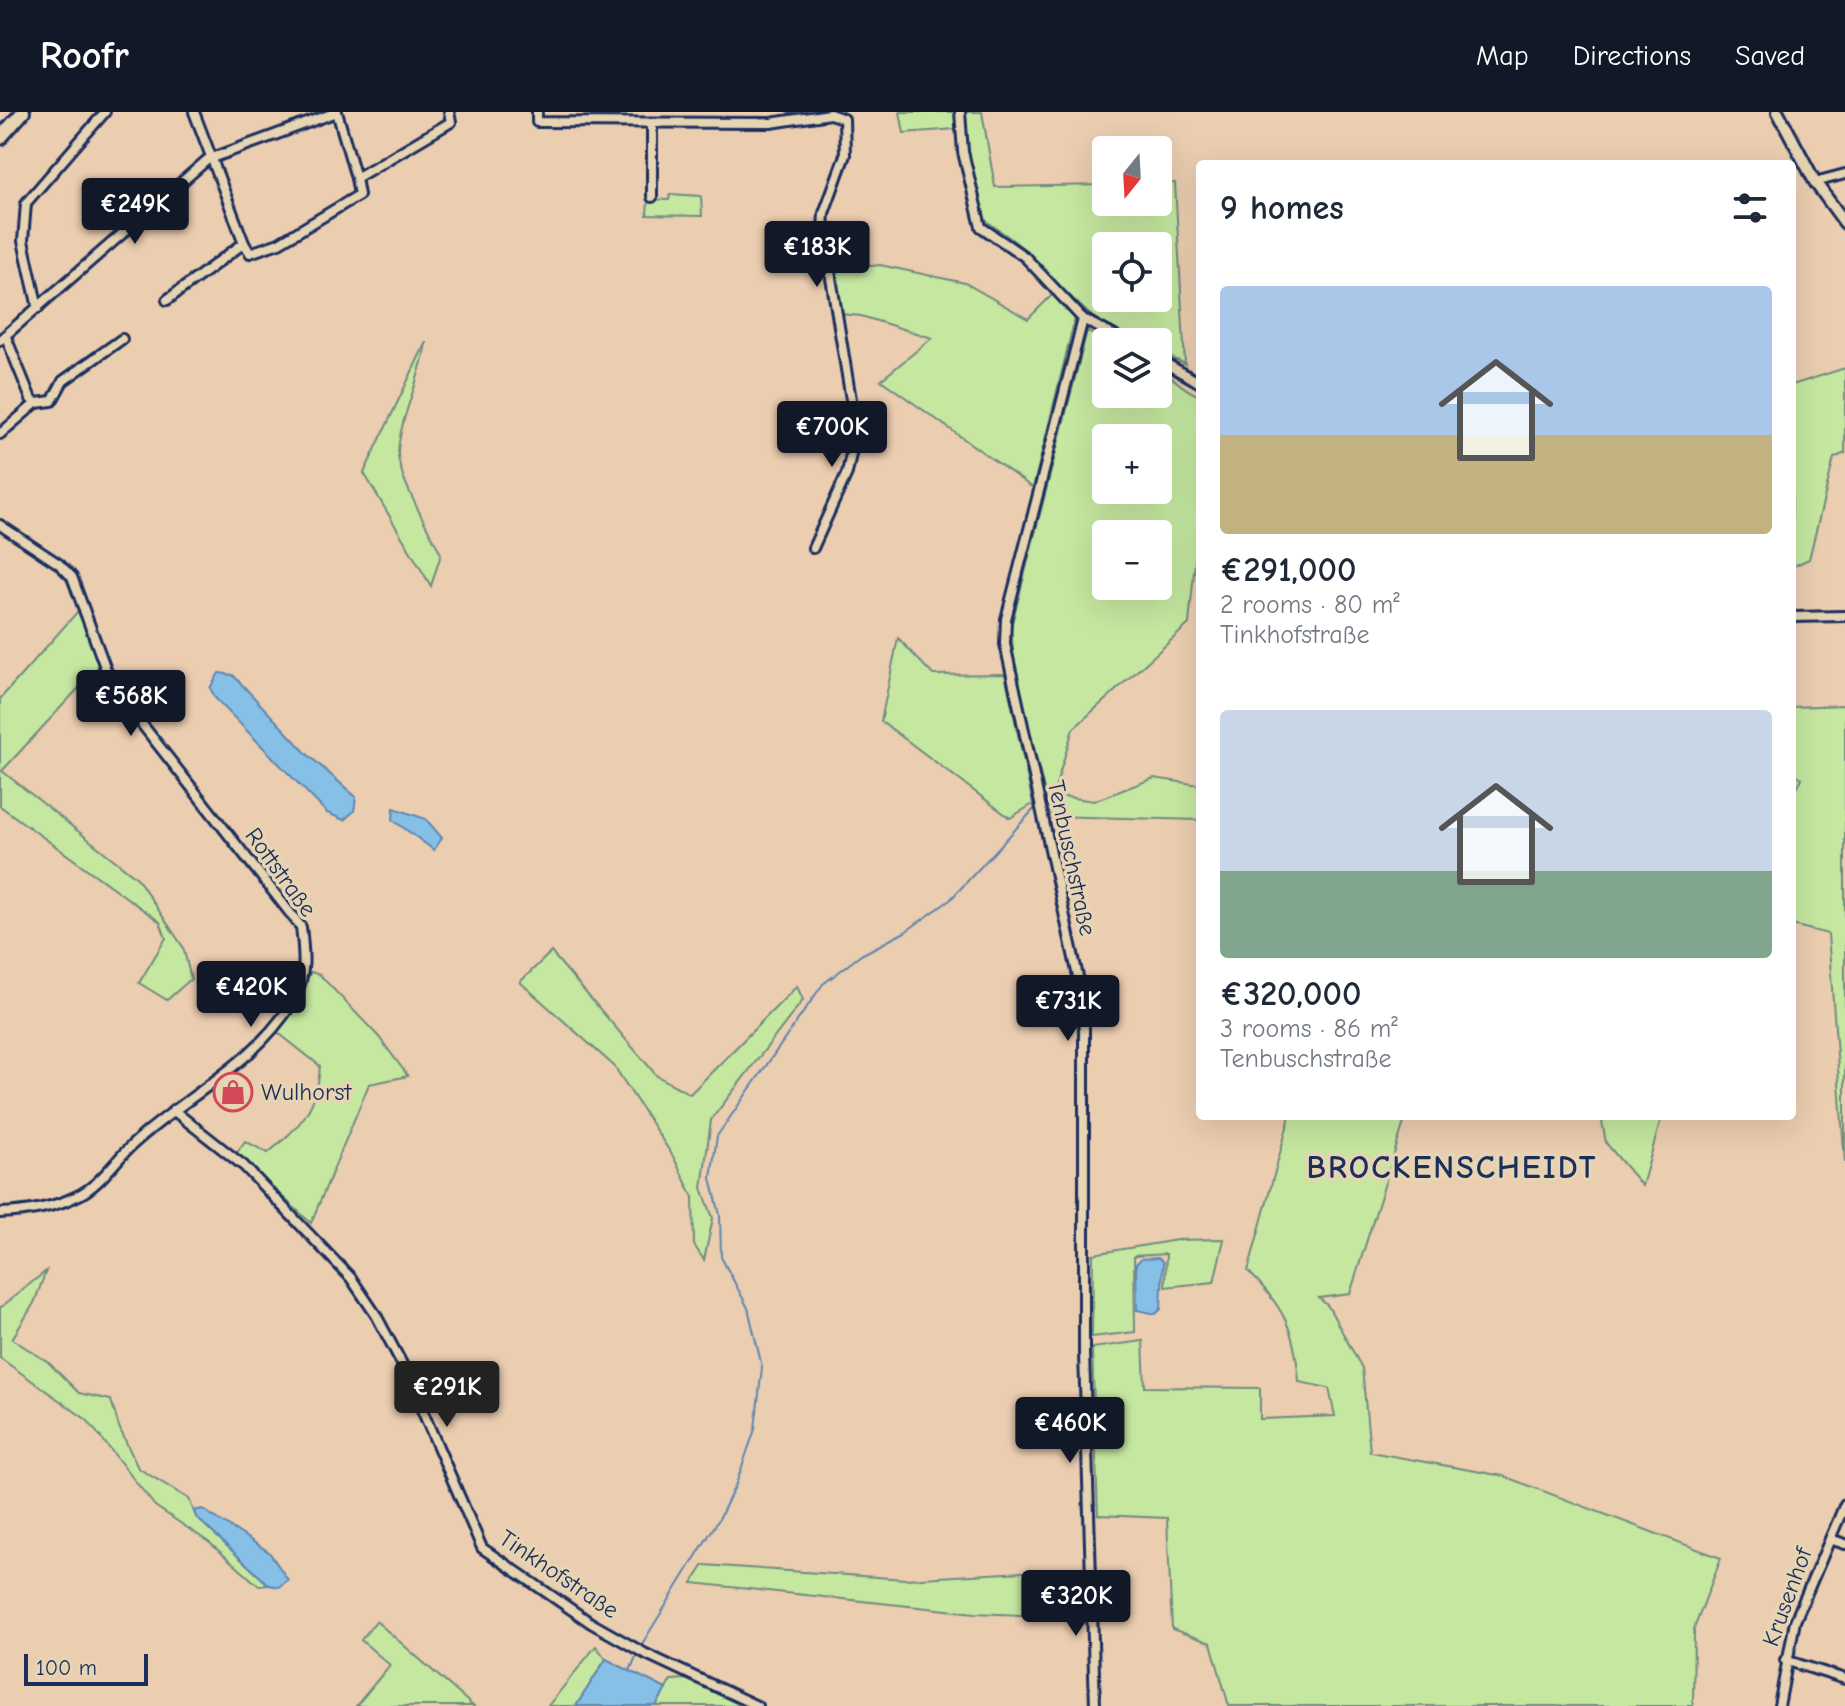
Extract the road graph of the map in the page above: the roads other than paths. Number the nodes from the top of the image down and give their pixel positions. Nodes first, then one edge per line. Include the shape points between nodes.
1 (23, 112) edge
2 (105, 112) edge
3 (194, 112) edge
4 (337, 112) edge
5 (449, 112) edge
6 (686, 112) edge
7 (960, 112) edge
8 (1778, 112) edge
9 (830, 113) edge
10 (537, 117) edge
11 (652, 124) junction
12 (685, 124) junction
13 (0, 138) edge
14 (212, 157) junction
15 (1845, 174) edge
16 (356, 178) junction
17 (1815, 182) junction
18 (652, 197) dead end
19 (1845, 223) edge
20 (244, 243) junction
21 (167, 300) dead end
22 (38, 308) junction
23 (1083, 319) junction
24 (1100, 328) edge
25 (3, 338) edge
26 (122, 339) dead end
27 (1172, 367) edge
28 (1196, 381) edge
29 (36, 403) junction
30 (0, 434) edge
31 (0, 525) edge
32 (813, 548) dead end
33 (1845, 616) edge
34 (1796, 617) edge
35 (173, 1110) junction
36 (0, 1213) edge
37 (1845, 1504) edge
38 (1830, 1539) junction
39 (1845, 1544) edge
40 (1785, 1660) junction
41 (1845, 1679) edge
42 (757, 1706) edge
43 (1095, 1706) edge
44 (1779, 1706) edge

1 - 13 main road
2 - 22 street via 26,203 23,241
3 - 14 street
4 - 14 street
4 - 16 street
5 - 16 street via 451,122
6 - 12 street
7 - 23 street via 963,152 981,227 1025,257
8 - 17 street
9 - 12 street via 771,123
9 - 32 street via 844,119 845,155 823,229 856,430 847,473
10 - 11 street
11 - 12 street
11 - 18 street
14 - 20 street
14 - 22 street
15 - 17 street
16 - 20 street via 359,195 279,243 250,253
17 - 19 street
20 - 21 street
22 - 25 street
23 - 24 street
23 - 43 street, Tenbuschstraße via 1006,619 1005,644 1084,1004 1084,1353
25 - 29 street
26 - 29 street via 63,381 52,401
27 - 28 street
29 - 30 street
31 - 35 street, Rottstraße via 72,577 112,686 301,927 305,964 293,1000 259,1045
33 - 34 street
35 - 36 street, Rottstraße via 80,1195 49,1207
35 - 42 street, Tinkhofstraße via 244,1166 351,1278 402,1364 482,1548 604,1630
37 - 38 street, Krusenhof
38 - 39 street
38 - 40 street, Krusenhof via 1795,1621
40 - 41 street
40 - 44 street, Krusenhof

